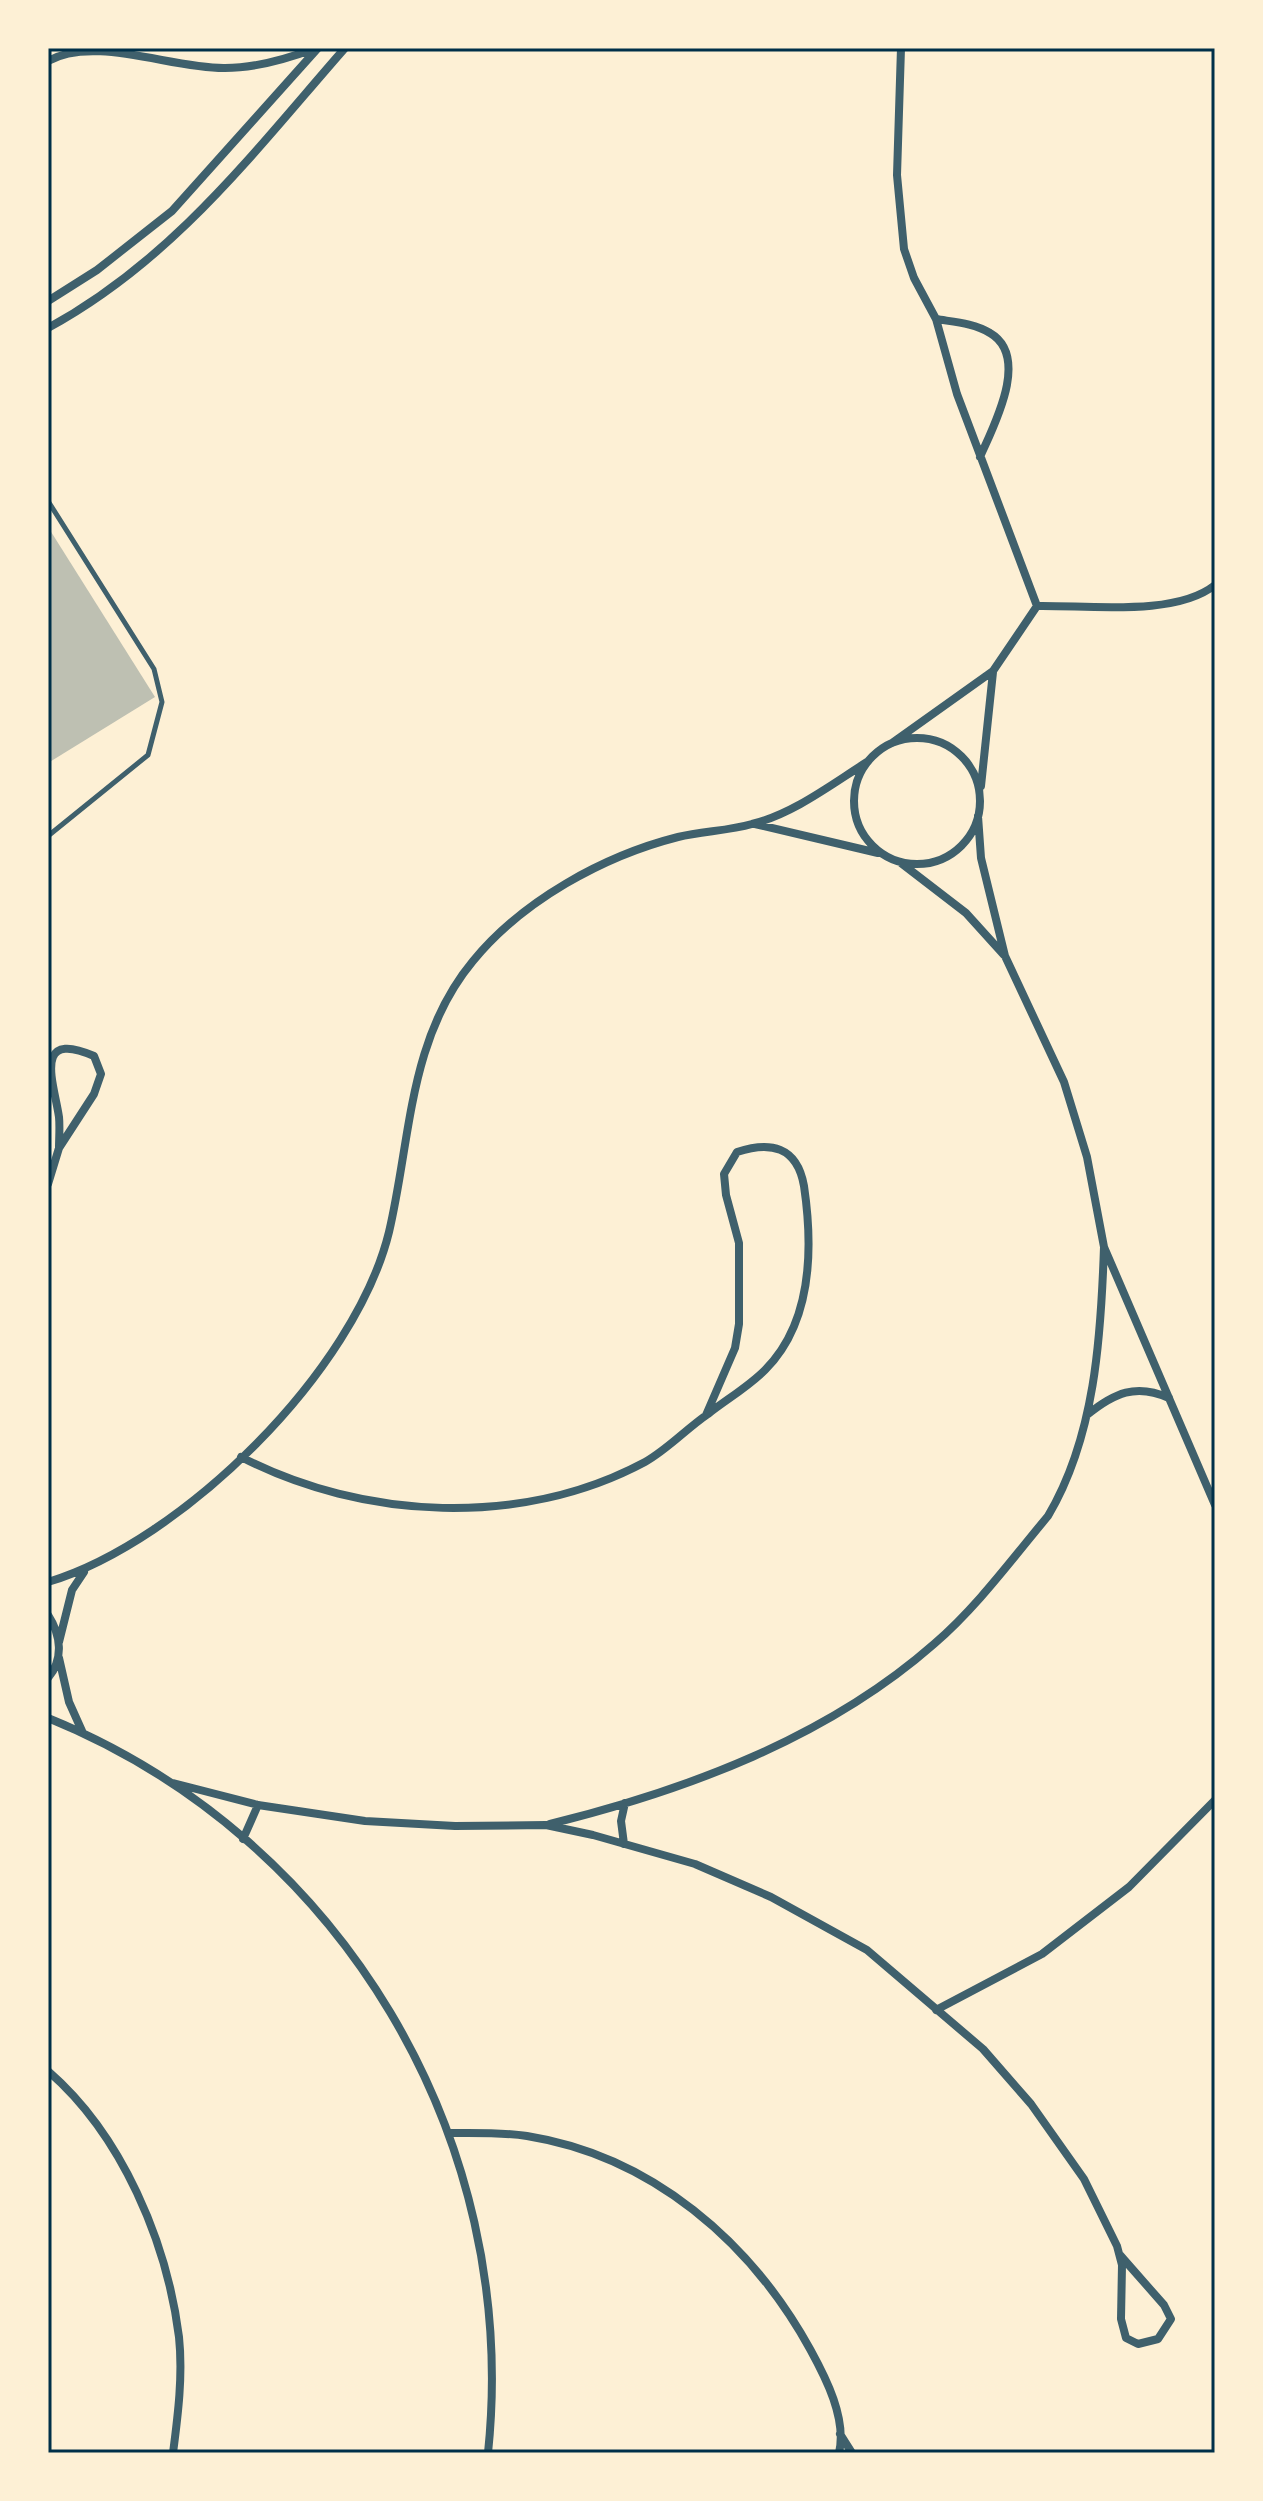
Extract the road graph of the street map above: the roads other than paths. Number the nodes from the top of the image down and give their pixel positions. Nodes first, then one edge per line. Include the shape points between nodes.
1 (317, 48) edge
2 (345, 48) edge
3 (901, 48) edge
4 (48, 61) edge
5 (48, 301) edge
6 (936, 319) junction
7 (48, 328) edge
8 (980, 457) junction
9 (48, 501) edge
10 (1215, 585) edge
11 (1037, 606) junction
12 (993, 671) junction
13 (892, 743) junction
14 (867, 762) junction
15 (980, 798) junction
16 (978, 816) junction
17 (754, 824) junction
18 (48, 836) edge
19 (883, 855) junction
20 (901, 862) junction
21 (1005, 956) junction
22 (59, 1148) junction
23 (48, 1184) edge
24 (1104, 1247) junction
25 (1169, 1399) junction
26 (706, 1415) junction
27 (1087, 1415) junction
28 (241, 1457) junction
29 (1215, 1505) edge
30 (84, 1571) junction
31 (48, 1582) edge
32 (48, 1615) edge
33 (59, 1642) junction
34 (59, 1658) junction
35 (48, 1678) edge
36 (48, 1718) edge
37 (82, 1732) junction
38 (173, 1783) junction
39 (1215, 1800) edge
40 (625, 1803) junction
41 (258, 1805) junction
42 (546, 1825) junction
43 (243, 1839) junction
44 (624, 1844) junction
45 (936, 2010) junction
46 (48, 2071) edge
47 (448, 2133) junction
48 (1120, 2255) junction
49 (840, 2433) junction
50 (173, 2453) edge
51 (488, 2453) edge
52 (839, 2453) edge
53 (852, 2453) edge

1 - 4 street via 226,68 90,50
1 - 5 street via 172,211 109,262
2 - 7 street via 186,229 106,295
3 - 6 street via 901,224 914,278
6 - 8 street
6 - 8 street via 972,325 993,334 1004,347 1008,393
8 - 11 street
9 - 18 lane via 154,669 162,702 148,755
10 - 11 street via 1202,596 1168,604
11 - 12 street
12 - 13 street
12 - 15 street
13 - 14 street
13 - 15 street via 912,738 950,748 966,761
14 - 17 street
14 - 19 street via 854,793 854,810 868,842
15 - 16 street
16 - 20 street via 958,849 940,860
16 - 21 street via 981,858
17 - 19 street
17 - 28 street via 678,837 614,860 525,912 470,964 448,999 417,1070 389,1232 356,1313 309,1387
19 - 20 street
20 - 21 street via 966,913
21 - 24 street via 1064,1082 1087,1157
22 - 22 street via 101,1074 94,1056 80,1050 60,1050 49,1068
22 - 23 street
24 - 25 street
24 - 27 street via 1102,1312
25 - 27 street via 1153,1391 1126,1390
25 - 29 street
26 - 26 street via 768,1367 791,1332 808,1275 802,1176 790,1155 762,1144 737,1152 724,1174 739,1243 739,1324 735,1348
26 - 28 street via 648,1460 608,1480 500,1505 454,1508 365,1501 287,1481
27 - 40 street via 1062,1492 1048,1516 937,1642 877,1691 782,1743
28 - 30 street via 150,1531
30 - 31 street
30 - 33 street via 72,1590
32 - 33 street
33 - 34 street
34 - 35 street
34 - 37 street
36 - 37 street
37 - 38 street
38 - 41 street
38 - 43 street
39 - 45 street via 1129,1887 1042,1954
40 - 42 street
40 - 44 street
41 - 42 street via 365,1821
41 - 43 street
42 - 44 street
43 - 47 street via 314,1903 358,1962 398,2022
44 - 45 street via 695,1864 771,1897 867,1950
45 - 48 street via 983,2049 1031,2104 1084,2179
46 - 50 street via 101,2132 155,2235 179,2337
47 - 49 street via 528,2136 584,2152 641,2175 686,2203 728,2237 791,2316 830,2392
47 - 51 street via 469,2199 491,2322 494,2397
48 - 48 street via 1126,2338 1138,2344 1158,2339 1171,2319
49 - 52 street
49 - 53 street

